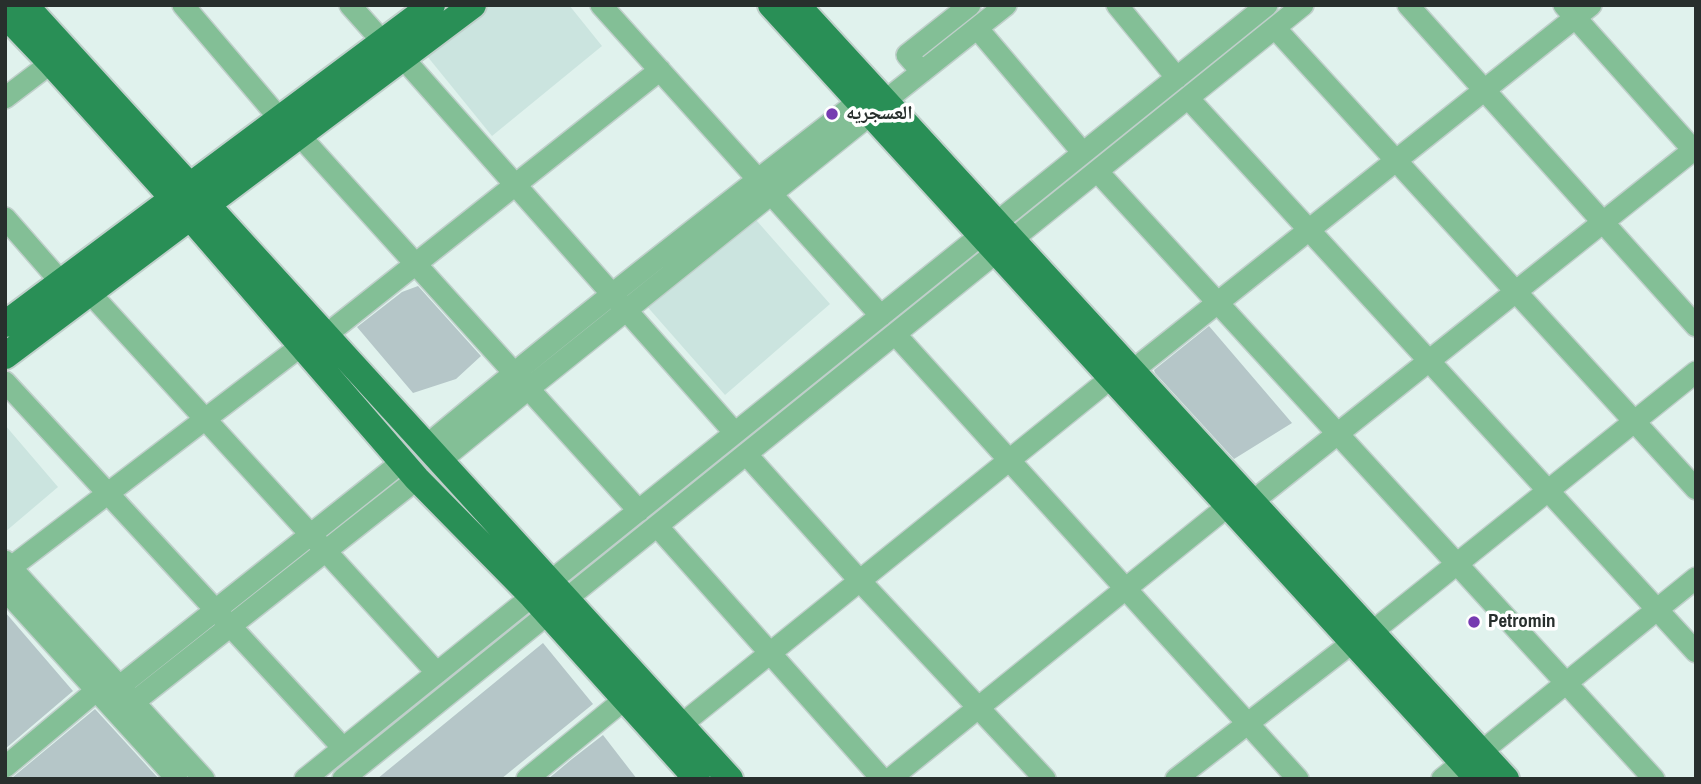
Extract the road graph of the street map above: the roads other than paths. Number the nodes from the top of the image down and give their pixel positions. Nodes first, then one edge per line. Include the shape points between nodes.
1 (25, 5) edge
2 (183, 5) edge
3 (350, 5) edge
4 (432, 5) edge
5 (473, 5) edge
6 (601, 5) edge
7 (771, 5) edge
8 (797, 5) edge
9 (1006, 5) edge
10 (1116, 5) edge
11 (1303, 5) edge
12 (1408, 5) edge
13 (1266, 6) edge
14 (1577, 9) edge
15 (956, 10) edge
16 (5, 15) edge
17 (977, 28) junction
18 (1275, 28) junction
19 (393, 50) junction
20 (51, 63) junction
21 (660, 70) junction
22 (922, 72) junction
23 (1177, 78) junction
24 (1484, 90) junction
25 (5, 98) edge
26 (1188, 98) junction
27 (871, 105) junction
28 (290, 127) junction
29 (1695, 150) edge
30 (1083, 153) junction
31 (1396, 160) junction
32 (1097, 171) junction
33 (515, 185) junction
34 (765, 187) junction
35 (190, 202) junction
36 (5, 218) edge
37 (1603, 222) junction
38 (1309, 230) junction
39 (997, 238) junction
40 (416, 264) junction
41 (61, 282) junction
42 (1516, 292) junction
43 (90, 293) junction
44 (612, 294) junction
45 (1218, 303) junction
46 (627, 311) junction
47 (881, 316) junction
48 (5, 324) edge
49 (1696, 326) edge
50 (895, 334) junction
51 (326, 335) junction
52 (302, 345) junction
53 (5, 356) edge
54 (1429, 361) junction
55 (514, 372) junction
56 (1696, 372) edge
57 (1122, 374) junction
58 (5, 382) edge
59 (528, 388) junction
60 (205, 419) junction
61 (1634, 422) junction
62 (735, 433) junction
63 (1338, 434) junction
64 (433, 453) junction
65 (746, 454) junction
66 (1010, 460) junction
67 (410, 470) junction
68 (1696, 489) edge
69 (1548, 491) junction
70 (108, 494) junction
71 (1240, 504) junction
72 (639, 510) junction
73 (657, 526) junction
74 (311, 534) junction
75 (326, 551) junction
76 (1457, 564) junction
77 (7, 567) edge
78 (1696, 578) edge
79 (860, 581) junction
80 (1126, 589) junction
81 (5, 590) edge
82 (549, 598) junction
83 (1657, 609) junction
84 (215, 610) junction
85 (230, 626) junction
86 (1362, 637) junction
87 (1696, 652) edge
88 (770, 653) junction
89 (437, 673) junction
90 (1566, 683) junction
91 (97, 690) junction
92 (127, 694) junction
93 (625, 699) junction
94 (978, 707) junction
95 (1248, 723) junction
96 (681, 725) junction
97 (343, 748) junction
98 (1474, 764) edge
99 (5, 767) edge
100 (177, 779) edge
101 (204, 779) edge
102 (305, 779) edge
103 (343, 779) edge
104 (527, 779) edge
105 (696, 779) edge
106 (730, 779) edge
107 (882, 779) edge
108 (890, 779) edge
109 (1045, 779) edge
110 (1176, 779) edge
111 (1298, 779) edge
112 (1442, 779) edge
113 (1506, 779) edge
114 (1654, 779) edge

1 - 35 main road
2 - 28 street
3 - 19 street
4 - 19 main road
5 - 19 main road
6 - 21 street
7 - 27 main road
8 - 27 main road
9 - 17 street
10 - 23 street
11 - 18 street
12 - 24 street
13 - 23 street
14 - 24 street
14 - 29 street
15 - 22 street via 907,55
16 - 20 main road
17 - 22 street
17 - 30 street
18 - 26 street
18 - 31 street
19 - 28 main road
19 - 33 street
20 - 25 street
20 - 35 main road
21 - 33 street
21 - 34 street
22 - 27 street
23 - 30 street
24 - 31 street
24 - 37 street
26 - 32 street
26 - 38 street
27 - 34 street
27 - 39 main road
28 - 35 main road
28 - 40 street
29 - 37 street
30 - 39 street
31 - 38 street
31 - 42 street
32 - 39 street
32 - 45 street
33 - 40 street
33 - 44 street
34 - 44 street
34 - 46 street
34 - 47 street
35 - 41 main road
35 - 43 main road
35 - 51 main road
35 - 52 main road
36 - 41 street
37 - 42 street
37 - 49 street
38 - 45 street
38 - 54 street
39 - 47 street
39 - 50 street
39 - 57 main road
40 - 51 street
40 - 55 street
41 - 48 main road
42 - 54 street
42 - 61 street
43 - 53 main road
43 - 60 street
44 - 46 street
44 - 55 street
45 - 57 street
45 - 63 street
46 - 59 street
46 - 62 street
47 - 62 street
50 - 65 street
50 - 66 street
51 - 64 main road
52 - 60 street
52 - 67 main road
54 - 63 street
54 - 69 street
55 - 59 street
55 - 64 street
56 - 61 street
57 - 66 street
57 - 71 main road
58 - 70 street
59 - 64 street
59 - 72 street
60 - 70 street
60 - 74 street
61 - 68 street
61 - 69 street
62 - 72 street
63 - 71 street
63 - 76 street
64 - 82 main road
65 - 73 street
65 - 79 street
66 - 79 street
66 - 80 street
67 - 74 street
67 - 75 street
67 - 82 main road
69 - 76 street
69 - 83 street
70 - 77 street
70 - 84 street
71 - 80 street
71 - 86 main road
72 - 82 street
73 - 82 street
73 - 88 street
74 - 75 street
74 - 84 street
75 - 85 street
75 - 89 street
76 - 86 street
76 - 90 street
77 - 92 street
78 - 83 street
79 - 88 street
79 - 94 street
80 - 94 street
80 - 95 street
81 - 91 street
82 - 89 street
82 - 93 main road
82 - 96 main road
82 - 103 street
83 - 87 street
83 - 90 street
84 - 85 street
84 - 92 street
85 - 92 street
85 - 97 street
86 - 95 street
86 - 98 main road
88 - 96 street
88 - 107 street
89 - 97 street
90 - 98 street
90 - 114 street
91 - 99 street
91 - 100 street
92 - 101 street
93 - 104 street
93 - 105 main road
94 - 108 street
94 - 109 street
95 - 110 street
95 - 111 street
96 - 106 main road
97 - 102 street
98 - 112 street
98 - 113 main road

